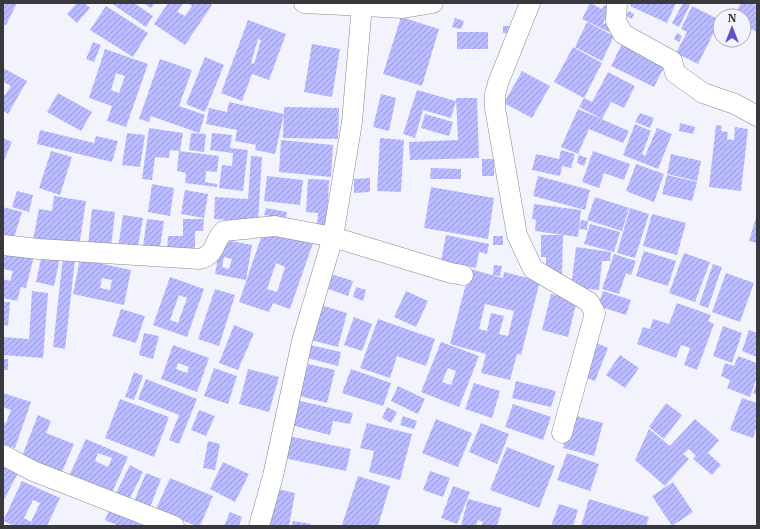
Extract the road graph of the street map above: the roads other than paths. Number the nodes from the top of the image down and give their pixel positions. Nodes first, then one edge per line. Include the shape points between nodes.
1 (304, 3) edge
2 (433, 3) edge
3 (530, 3) edge
4 (617, 3) edge
5 (362, 5) junction
6 (757, 116) edge
7 (333, 237) junction
8 (3, 245) edge
9 (463, 275) dead end
10 (562, 433) dead end
11 (3, 455) edge
12 (174, 526) edge
13 (259, 526) edge

1 - 5 street
2 - 5 street via 402,8
3 - 10 street via 498,82 495,108 517,236 533,269 589,302 595,313
4 - 6 street via 616,21 623,34 672,61 675,73 703,93 735,104
5 - 7 street via 352,122
7 - 8 street via 275,226 232,229 224,231 212,253 200,259
7 - 9 street
7 - 13 street via 302,341 273,476
11 - 12 street via 33,471

